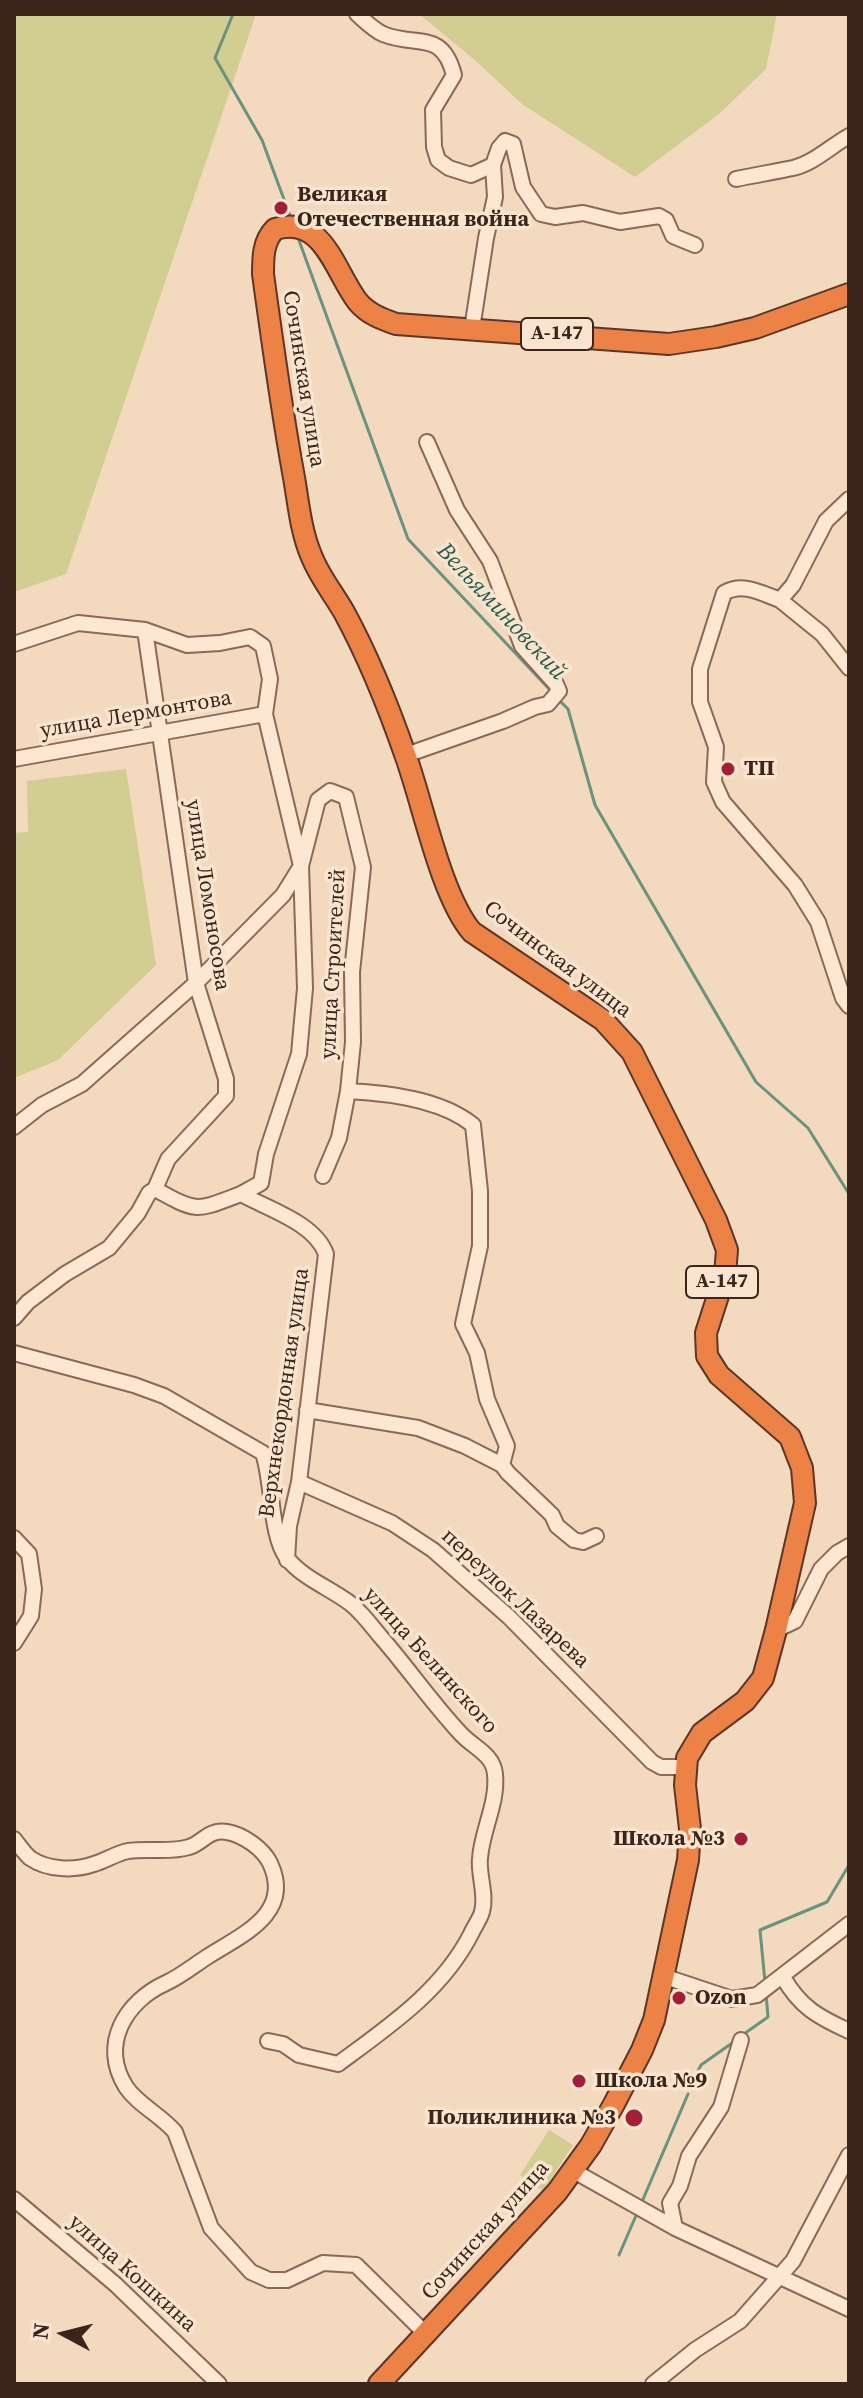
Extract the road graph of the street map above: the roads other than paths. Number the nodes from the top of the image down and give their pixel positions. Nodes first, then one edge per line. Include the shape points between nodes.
1 (357, 14) edge
2 (849, 136) edge
3 (493, 165) junction
4 (736, 179) dead end
5 (695, 245) dead end
6 (849, 294) edge
7 (472, 329) junction
8 (427, 442) dead end
9 (849, 499) edge
10 (780, 600) junction
11 (145, 630) junction
12 (14, 644) edge
13 (849, 668) edge
14 (265, 714) junction
15 (160, 733) junction
16 (406, 755) junction
17 (14, 759) edge
18 (301, 866) junction
19 (196, 983) junction
20 (849, 1006) edge
21 (348, 1091) junction
22 (14, 1127) edge
23 (323, 1176) dead end
24 (152, 1191) junction
25 (241, 1194) junction
26 (14, 1318) edge
27 (14, 1353) edge
28 (307, 1410) junction
29 (502, 1465) junction
30 (299, 1482) junction
31 (596, 1536) dead end
32 (14, 1538) edge
33 (849, 1546) edge
34 (287, 1560) junction
35 (776, 1630) junction
36 (14, 1643) edge
37 (685, 1767) junction
38 (14, 1839) edge
39 (849, 1924) edge
40 (663, 1976) junction
41 (783, 1977) junction
42 (849, 2031) edge
43 (741, 2040) dead end
44 (268, 2041) dead end
45 (849, 2155) edge
46 (572, 2170) junction
47 (14, 2199) edge
48 (675, 2228) junction
49 (781, 2276) junction
50 (849, 2309) edge
51 (426, 2334) junction
52 (219, 2384) edge
53 (379, 2384) edge
54 (653, 2384) edge

1 - 3 street via 380,33 439,46 454,75 433,110 438,160 471,175
2 - 4 street via 794,168
3 - 5 street via 505,141 513,144 523,187 541,214 583,213 620,222 659,216 673,236
3 - 7 street via 495,197
6 - 7 highway, Сочинская улица / А-147 via 755,328 669,344
7 - 16 highway, Сочинская улица / А-147 via 396,324 377,317 360,304 326,247 310,232 295,227 271,233 263,274 310,552 350,625
8 - 16 street via 457,510 490,561 522,646 559,691 550,702
9 - 10 street via 826,521
10 - 13 street via 822,634
10 - 20 street via 743,588 724,593 700,669 700,702 716,747 714,782 723,802 771,855 818,922
11 - 12 street via 78,623
11 - 14 street via 187,645 250,637 263,646 270,679
11 - 15 street, улица Ломоносова
14 - 15 street, улица Лермонтова
14 - 18 street
15 - 17 street, улица Лермонтова
15 - 19 street, улица Ломоносова
16 - 35 highway, Сочинская улица / А-147 via 445,879 465,923 618,1033 716,1220 727,1262 706,1333 707,1356 719,1375 790,1437 804,1481 805,1503
18 - 19 street via 283,895
18 - 21 street, улица Строителей via 318,800 330,791 346,797 363,867
18 - 25 street via 305,988 299,1054 261,1183
19 - 22 street via 82,1084
19 - 24 street, улица Ломоносова via 226,1079 226,1096 168,1159
21 - 23 street, улица Строителей via 339,1138
21 - 29 street, улица Строителей via 421,1102 459,1114 473,1125 480,1246 463,1324 507,1446
24 - 25 street via 204,1208
24 - 26 street, улица Ломоносова via 109,1248 65,1274
25 - 28 street, Верхнекордонная улица via 304,1228 326,1254
27 - 34 street via 164,1396 263,1453 277,1542
28 - 29 street via 418,1428
28 - 30 street, Верхнекордонная улица
29 - 31 street via 574,1540
30 - 34 street, Верхнекордонная улица
30 - 37 street, переулок Лазарева via 392,1523 433,1550 509,1617 652,1762
32 - 36 street via 29,1554 34,1589 31,1616
33 - 35 street via 821,1569 795,1621
34 - 44 street, улица Белинского via 353,1605 468,1743 489,1756 495,1794 479,1863 483,1911 446,1973 417,2004 338,2064
35 - 37 highway, Сочинская улица / А-147 via 763,1678 745,1701 702,1733
37 - 40 highway, Сочинская улица via 688,1860
38 - 51 street via 30,1858 57,1869 91,1866 127,1851 190,1847 205,1835 226,1832 265,1854 276,1886 269,1914 132,2005 118,2034 116,2062 127,2088 175,2132 211,2228 251,2272 287,2280 323,2263 356,2265
39 - 41 street
40 - 41 street via 732,1999 757,1995
40 - 46 highway, Сочинская улица via 642,2050
41 - 42 street via 796,1999
43 - 48 street via 721,2107 689,2156 670,2203
45 - 49 street
46 - 48 street
46 - 51 highway, Сочинская улица via 538,2216
47 - 52 street, улица Кошкина via 115,2284
48 - 49 street
49 - 50 street
49 - 54 street via 740,2321
51 - 53 highway, Сочинская улица

